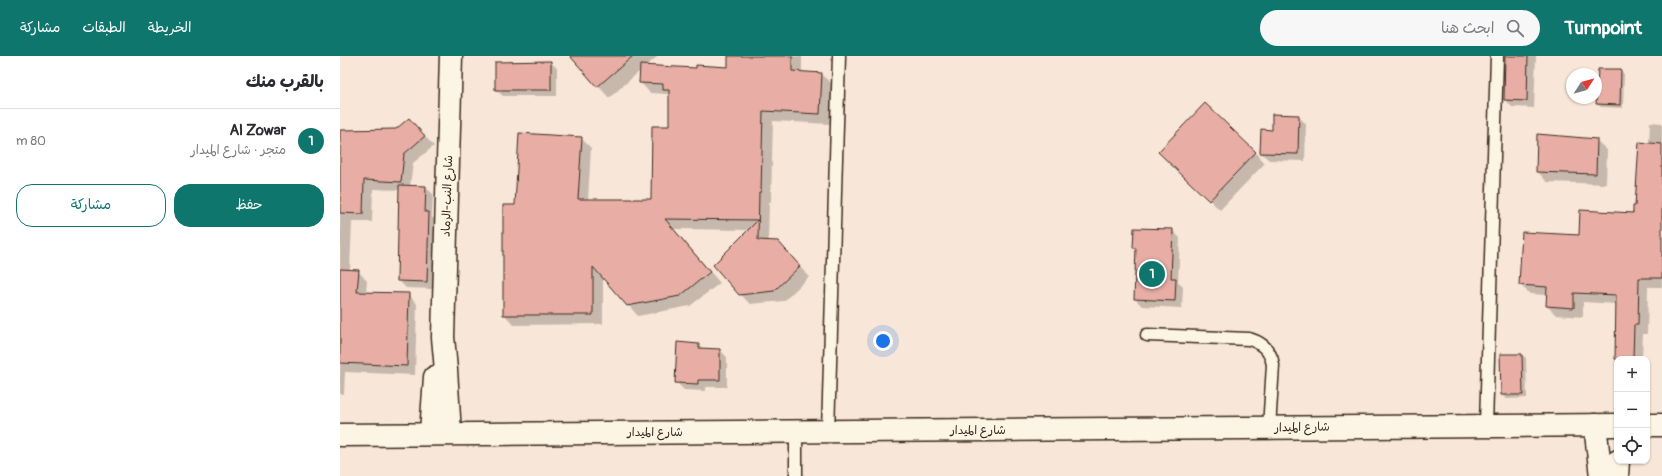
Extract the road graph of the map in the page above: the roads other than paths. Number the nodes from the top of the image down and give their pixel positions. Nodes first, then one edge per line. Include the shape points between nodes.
1 (451, 56) edge
2 (839, 56) edge
3 (1497, 56) edge
4 (1147, 336) dead end
5 (1595, 425) junction
6 (1614, 425) edge
7 (1650, 425) edge
8 (1662, 425) edge
9 (1486, 426) junction
10 (1270, 428) junction
11 (796, 431) junction
12 (828, 432) junction
13 (440, 433) junction
14 (340, 434) edge
15 (1618, 464) edge
16 (796, 476) edge
17 (1601, 476) edge
18 (1617, 476) edge

1 - 13 street, شارع النب-الرماد via 442,337 446,364
2 - 12 lane
3 - 9 lane
4 - 10 lane via 1249,339 1263,345 1272,358 1273,365
5 - 6 street, شارع الميدار
5 - 9 street, شارع الميدار
5 - 17 street
7 - 8 street
9 - 10 street, شارع الميدار
10 - 12 street, شارع الميدار
11 - 12 street, شارع الميدار
11 - 13 street, شارع الميدار
11 - 16 lane
13 - 14 street, شارع الميدار
15 - 18 street

